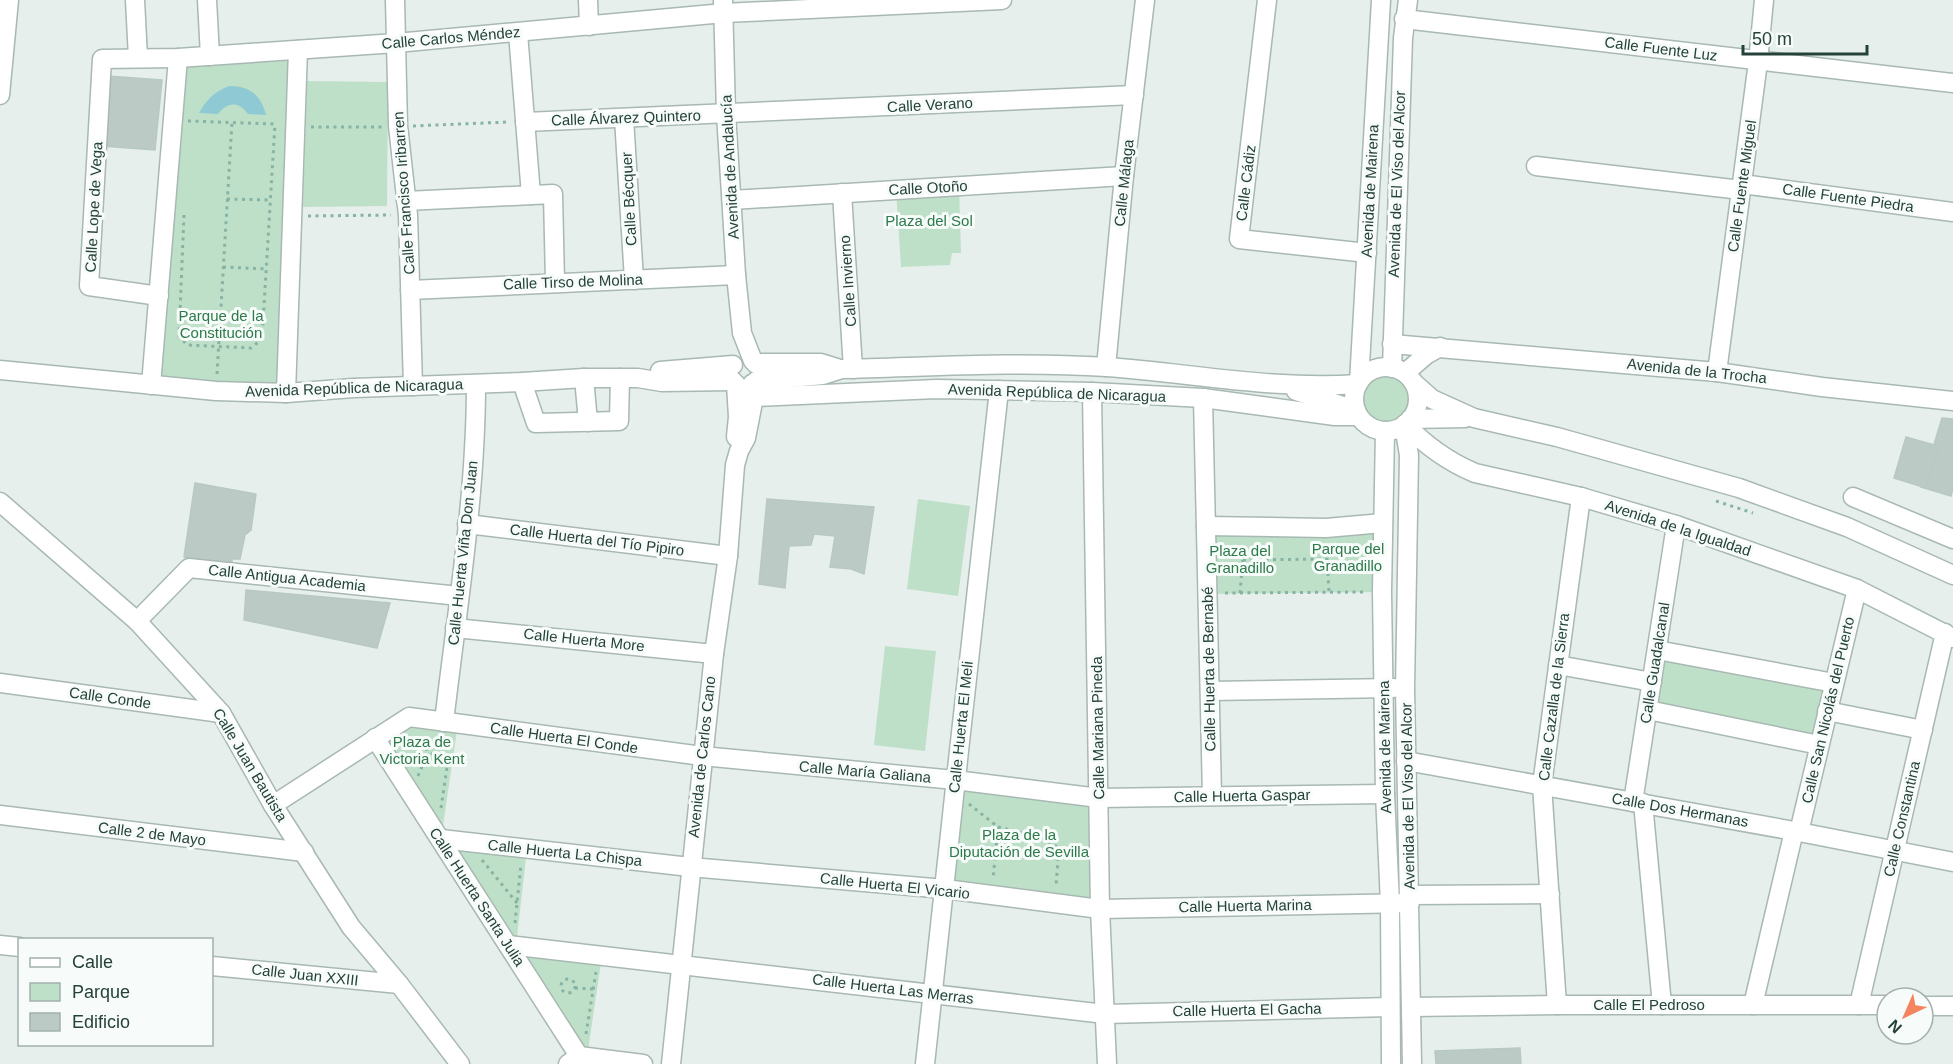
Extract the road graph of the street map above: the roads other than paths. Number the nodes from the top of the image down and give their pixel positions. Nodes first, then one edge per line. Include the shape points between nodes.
1 (9, 0) edge
2 (135, 0) edge
3 (207, 0) edge
4 (395, 0) edge
5 (588, 0) edge
6 (1002, 0) edge
7 (1145, 0) edge
8 (1267, 0) edge
9 (1381, 0) edge
10 (1408, 0) edge
11 (1764, 0) edge
12 (963, 2) edge
13 (723, 7) edge
14 (1404, 19) junction
15 (589, 26) junction
16 (518, 33) junction
17 (396, 43) junction
18 (298, 50) junction
19 (210, 56) junction
20 (138, 58) junction
21 (178, 58) junction
22 (102, 59) joint
23 (1758, 62) junction
24 (1953, 83) edge
25 (0, 95) edge
26 (1134, 96) junction
27 (726, 114) junction
28 (624, 118) junction
29 (525, 122) junction
30 (1536, 166) dead end
31 (1124, 176) junction
32 (1742, 187) junction
33 (842, 193) junction
34 (531, 195) junction
35 (732, 200) junction
36 (407, 208) junction
37 (1953, 212) edge
38 (1367, 253) junction
39 (736, 275) junction
40 (633, 280) junction
41 (555, 283) junction
42 (410, 290) junction
43 (159, 296) junction
44 (1392, 344) junction
45 (1440, 347) junction
46 (1106, 367) junction
47 (848, 369) junction
48 (0, 370) edge
49 (1717, 372) junction
50 (746, 375) junction
51 (1404, 375) junction
52 (584, 378) junction
53 (629, 378) junction
54 (522, 382) junction
55 (1272, 383) junction
56 (1358, 383) junction
57 (476, 384) junction
58 (152, 385) junction
59 (413, 386) junction
60 (999, 390) junction
61 (1092, 392) junction
62 (286, 393) junction
63 (1203, 398) junction
64 (1953, 401) edge
65 (1357, 413) junction
66 (1474, 418) junction
67 (588, 422) junction
68 (1406, 423) junction
69 (1385, 431) junction
70 (1853, 497) dead end
71 (1581, 498) junction
72 (0, 502) edge
73 (1899, 515) junction
74 (1383, 523) junction
75 (467, 524) junction
76 (1676, 525) junction
77 (1206, 526) junction
78 (1953, 539) edge
79 (1888, 544) junction
80 (728, 556) junction
81 (1953, 574) edge
82 (1857, 589) junction
83 (459, 596) junction
84 (137, 621) junction
85 (455, 628) junction
86 (1949, 635) edge
87 (1657, 650) junction
88 (714, 654) junction
89 (1558, 665) junction
90 (1652, 682) junction
91 (0, 683) edge
92 (1834, 683) junction
93 (1384, 687) junction
94 (1405, 689) junction
95 (1210, 691) junction
96 (1648, 711) junction
97 (1827, 711) junction
98 (221, 713) junction
99 (449, 722) junction
100 (1923, 730) junction
101 (375, 738) junction
102 (1819, 745) junction
103 (702, 756) junction
104 (1406, 761) junction
105 (1542, 784) junction
106 (954, 786) junction
107 (1384, 794) junction
108 (1212, 796) junction
109 (1099, 798) junction
110 (1638, 802) junction
111 (273, 805) junction
112 (0, 815) edge
113 (1796, 831) junction
114 (439, 836) junction
115 (1895, 850) junction
116 (304, 852) junction
117 (1953, 862) edge
118 (690, 867) junction
119 (945, 889) junction
120 (1550, 894) junction
121 (1410, 899) junction
122 (1390, 903) junction
123 (1100, 909) junction
124 (0, 945) edge
125 (510, 945) junction
126 (18, 947) edge
127 (681, 965) junction
128 (213, 966) edge
129 (399, 984) junction
130 (933, 993) junction
131 (1557, 1005) junction
132 (1662, 1005) junction
133 (1753, 1005) junction
134 (1860, 1005) junction
135 (1875, 1005) edge
136 (1935, 1006) edge
137 (1953, 1006) edge
138 (1390, 1007) junction
139 (1411, 1007) junction
140 (1105, 1014) junction
141 (576, 1059) edge
142 (460, 1064) edge
143 (643, 1064) edge
144 (671, 1064) edge
145 (925, 1064) edge
146 (1107, 1064) edge
147 (1391, 1064) edge
148 (1412, 1064) edge

1 - 25 street
2 - 20 street
3 - 19 street
4 - 17 street, Calle Francisco Iribarren
5 - 15 street
6 - 12 street, Calle Carlos Méndez
7 - 26 street, Calle Málaga
8 - 38 street, Calle Cádiz via 1239,239
9 - 38 street, Avenida de Mairena
10 - 14 street, Avenida de El Viso del Alcor
11 - 23 street, Calle Fuente Miguel
12 - 13 street, Calle Carlos Méndez
13 - 15 street, Calle Carlos Méndez
13 - 27 street, Avenida de Andalucía
14 - 23 street, Calle Fuente Luz
14 - 44 street, Avenida de El Viso del Alcor
15 - 16 street, Calle Carlos Méndez
16 - 17 street, Calle Carlos Méndez
16 - 29 street
17 - 18 street, Calle Carlos Méndez
17 - 36 street, Calle Francisco Iribarren via 398,126
18 - 19 street, Calle Carlos Méndez
18 - 62 street
19 - 21 street, Calle Carlos Méndez
20 - 21 street, Calle Carlos Méndez
20 - 22 street, Calle Carlos Méndez
21 - 43 street
22 - 43 street, Calle Lope de Vega via 89,286
23 - 24 street, Calle Fuente Luz
23 - 32 street, Calle Fuente Miguel
26 - 27 street, Calle Verano
26 - 31 street, Calle Málaga
27 - 28 street, Calle Álvarez Quintero
27 - 35 street, Avenida de Andalucía
28 - 29 street, Calle Álvarez Quintero
28 - 40 street, Calle Bécquer
29 - 34 street
30 - 32 street, Calle Fuente Piedra
31 - 33 street, Calle Otoño
31 - 46 street, Calle Málaga
32 - 37 street, Calle Fuente Piedra
32 - 49 street, Calle Fuente Miguel
33 - 35 street, Calle Otoño
33 - 47 street, Calle Invierno
34 - 36 street
34 - 41 street via 553,194
35 - 39 street, Avenida de Andalucía
36 - 42 street, Calle Francisco Iribarren
38 - 56 street, Avenida de Mairena
39 - 40 street, Calle Tirso de Molina
39 - 50 street, Avenida de Andalucía
40 - 41 street, Calle Tirso de Molina
41 - 42 street, Calle Tirso de Molina
42 - 59 street, Calle Francisco Iribarren
43 - 58 street
44 - 45 street, Avenida de la Trocha
44 - 51 street, Avenida de El Viso del Alcor
45 - 49 street, Avenida de la Trocha
45 - 51 street
46 - 47 street, Avenida República de Nicaragua via 1002,363
46 - 55 street, Avenida República de Nicaragua
47 - 50 street, Avenida República de Nicaragua via 823,375
48 - 58 street, Avenida República de Nicaragua
49 - 64 street, Avenida de la Trocha
50 - 53 street, Avenida República de Nicaragua via 662,382
50 - 60 street, Avenida República de Nicaragua
50 - 80 street, Avenida de Carlos Cano via 746,438 735,465
51 - 56 street via 1374,369
51 - 66 street via 1432,399
51 - 68 street via 1417,393 1418,402
52 - 53 street, Avenida República de Nicaragua
52 - 54 street, Avenida República de Nicaragua
52 - 67 street
53 - 67 street via 619,421
54 - 57 street, Avenida República de Nicaragua
54 - 67 street via 536,423
55 - 56 street, Avenida República de Nicaragua
55 - 65 street, Avenida República de Nicaragua
56 - 65 street via 1354,397
57 - 59 street, Avenida República de Nicaragua
57 - 75 street, Calle Huerta Viña Don Juan
58 - 62 street, Avenida República de Nicaragua
59 - 62 street, Avenida República de Nicaragua
60 - 61 street, Avenida República de Nicaragua
60 - 106 street, Calle Huerta El Meli
61 - 63 street, Avenida República de Nicaragua
61 - 109 street, Calle Mariana Pineda
63 - 65 street, Avenida República de Nicaragua via 1335,416
63 - 77 street, Calle Huerta de Bernabé
65 - 69 street via 1369,426
66 - 68 street
66 - 79 street via 1739,488
68 - 69 street
68 - 71 street, Avenida de la Igualdad via 1428,445 1475,473
68 - 94 street, Avenida de El Viso del Alcor via 1409,455
69 - 74 street, Avenida de Mairena
70 - 73 street
71 - 76 street, Avenida de la Igualdad
71 - 89 street, Calle Cazalla de la Sierra
72 - 84 street, Calle Juan Bautista
73 - 78 street
73 - 79 street
74 - 77 street via 1326,528
74 - 93 street, Avenida de Mairena
75 - 80 street, Calle Huerta del Tío Pipiro
75 - 83 street, Calle Huerta Viña Don Juan
76 - 82 street, Avenida de la Igualdad
76 - 87 street, Calle Guadalcanal
77 - 95 street, Calle Huerta de Bernabé
79 - 81 street
80 - 88 street, Avenida de Carlos Cano
82 - 86 street, Avenida de la Igualdad
82 - 92 street, Calle San Nicolás del Puerto
83 - 84 street, Calle Antigua Academia via 189,568
83 - 85 street, Calle Huerta Viña Don Juan
84 - 98 street, Calle Juan Bautista via 159,637
85 - 88 street, Calle Huerta More
85 - 99 street, Calle Huerta Viña Don Juan
86 - 100 street, Calle Constantina
87 - 90 street, Calle Guadalcanal
87 - 92 street
88 - 103 street, Avenida de Carlos Cano
89 - 90 street
89 - 105 street, Calle Cazalla de la Sierra
90 - 96 street, Calle Guadalcanal
91 - 98 street, Calle Conde
92 - 97 street, Calle San Nicolás del Puerto
93 - 94 street, Avenida de El Viso del Alcor
93 - 95 street, Avenida de El Viso del Alcor
93 - 107 street, Avenida de Mairena
94 - 104 street, Avenida de El Viso del Alcor
95 - 108 street, Calle Huerta de Bernabé
96 - 102 street
96 - 110 street, Calle Guadalcanal
97 - 100 street
97 - 102 street, Calle San Nicolás del Puerto
98 - 111 street, Calle Juan Bautista
99 - 101 street, Calle Huerta El Conde via 409,717
99 - 103 street, Calle Huerta El Conde
100 - 115 street, Calle Constantina
101 - 111 street, Calle Huerta El Conde
101 - 114 street, Calle Huerta Santa Julia
102 - 113 street, Calle San Nicolás del Puerto
103 - 106 street, Calle María Galiana
103 - 118 street, Avenida de Carlos Cano
104 - 105 street, Calle Dos Hermanas
104 - 121 street, Avenida de El Viso del Alcor
105 - 110 street, Calle Dos Hermanas
105 - 120 street, Calle Cazalla de la Sierra
106 - 109 street, Calle María Galiana
106 - 119 street, Calle Huerta El Meli
107 - 108 street, Calle Huerta Gaspar
107 - 122 street, Avenida de Mairena
108 - 109 street, Calle Huerta Gaspar
109 - 123 street, Calle Mariana Pineda
110 - 113 street, Calle Dos Hermanas
110 - 132 street, Calle Guadalcanal
111 - 116 street, Calle Juan Bautista
112 - 116 street, Calle 2 de Mayo
113 - 115 street, Calle Dos Hermanas
113 - 133 street, Calle San Nicolás del Puerto
114 - 118 street, Calle Huerta La Chispa
114 - 125 street, Calle Huerta Santa Julia
115 - 117 street, Calle Dos Hermanas
115 - 134 street, Calle Constantina
116 - 129 street, Calle Juan Bautista via 351,927
118 - 119 street, Calle Huerta El Vicario
118 - 127 street, Avenida de Carlos Cano
119 - 123 street, Calle Huerta El Vicario
119 - 130 street, Calle Huerta El Meli
120 - 121 street
120 - 131 street, Calle Cazalla de la Sierra
121 - 122 street, Avenida de El Viso del Alcor
121 - 139 street, Avenida de El Viso del Alcor
122 - 123 street, Calle Huerta Marina
122 - 138 street, Avenida de Mairena
123 - 140 street, Calle Mariana Pineda
124 - 126 street
125 - 127 street, Calle Huerta Las Merras
125 - 141 street, Calle Huerta Santa Julia
127 - 130 street, Calle Huerta Las Merras
127 - 144 street, Avenida de Carlos Cano
128 - 129 street, Calle Juan XXIII
129 - 142 street, Calle Juan Bautista
130 - 140 street, Calle Huerta Las Merras
130 - 145 street, Calle Huerta El Meli
131 - 132 street, Calle El Pedroso
131 - 139 street, Calle El Pedroso
132 - 133 street, Calle El Pedroso
133 - 134 street, Calle El Pedroso
134 - 135 street, Calle El Pedroso
136 - 137 street
138 - 140 street, Calle Huerta El Gacha
138 - 147 street, Avenida de Mairena
139 - 148 street, Avenida de El Viso del Alcor
140 - 146 street, Calle Mariana Pineda
141 - 143 street

